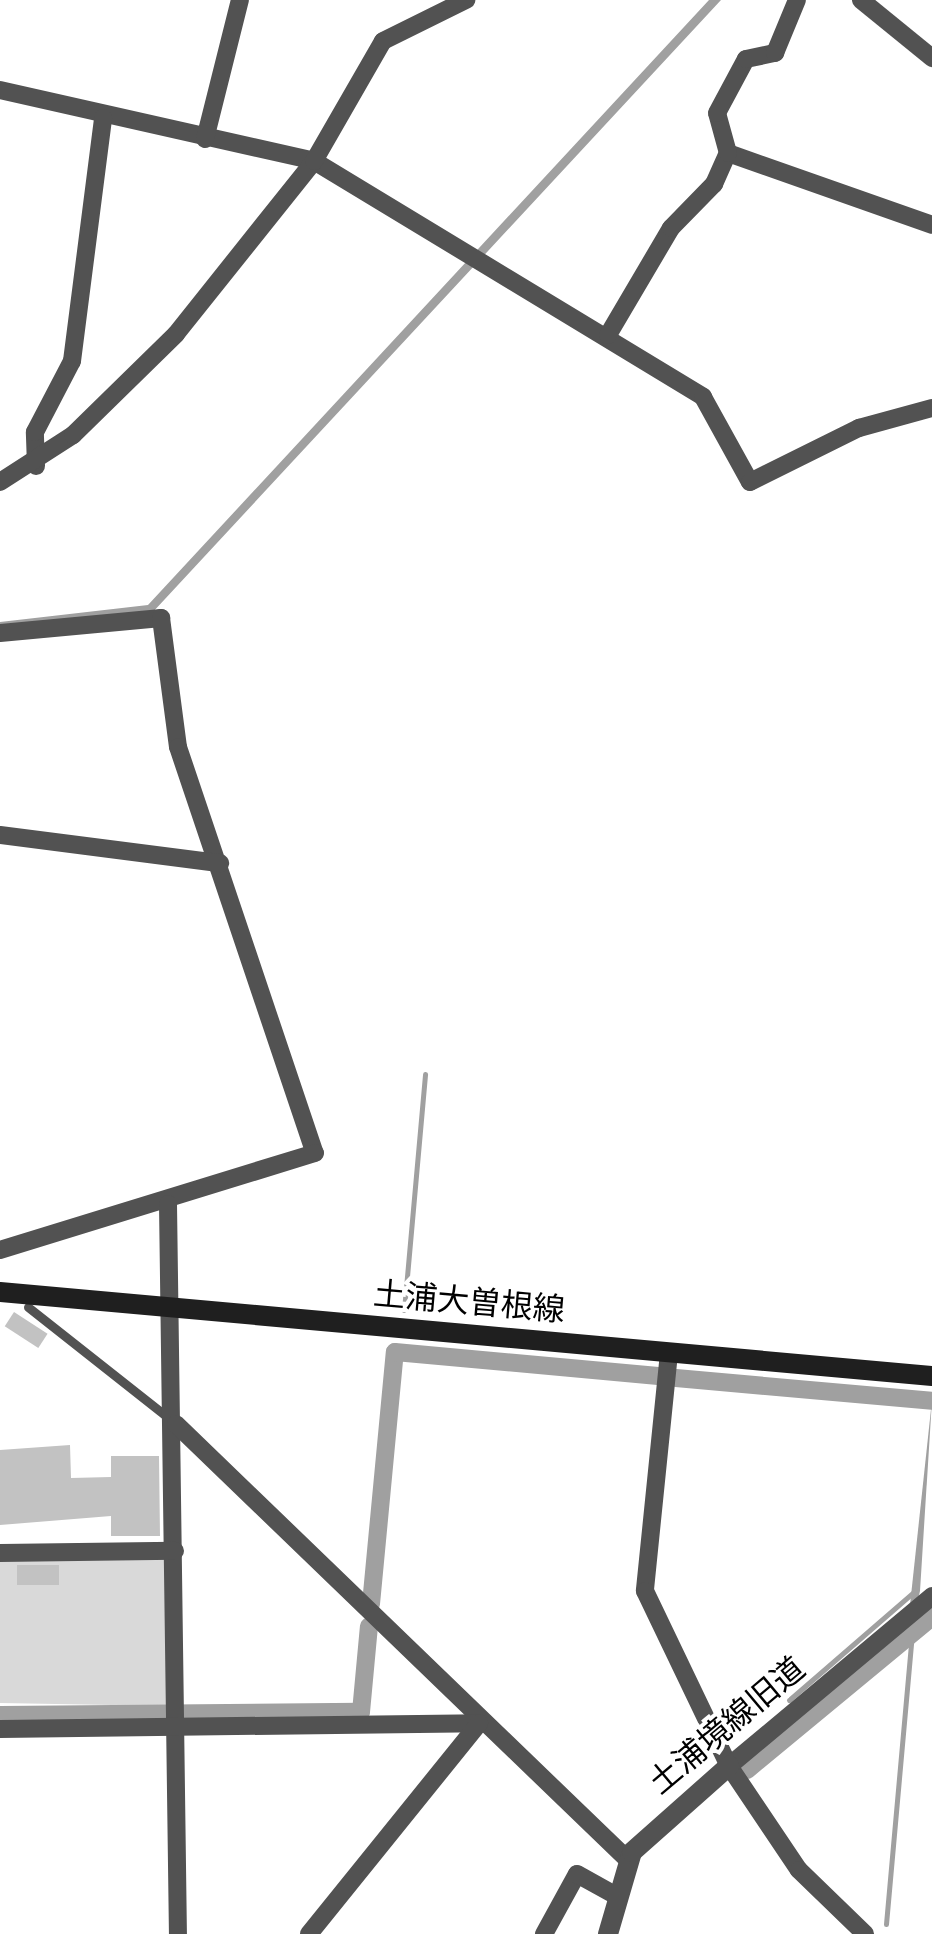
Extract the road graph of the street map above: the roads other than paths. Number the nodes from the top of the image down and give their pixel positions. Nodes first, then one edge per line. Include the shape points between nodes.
1 (240, 0) edge
2 (466, 0) edge
3 (797, 0) edge
4 (861, 0) edge
5 (932, 58) edge
6 (0, 90) edge
7 (102, 118) junction
8 (204, 139) junction
9 (728, 154) junction
10 (314, 161) junction
11 (932, 224) edge
12 (608, 335) junction
13 (932, 408) edge
14 (36, 466) junction
15 (0, 482) edge
16 (0, 632) edge
17 (0, 835) edge
18 (220, 864) junction
19 (168, 1204) junction
20 (0, 1250) edge
21 (0, 1292) edge
22 (28, 1306) dead end
23 (172, 1308) junction
24 (670, 1352) junction
25 (932, 1376) edge
26 (176, 1424) junction
27 (175, 1551) junction
28 (0, 1553) edge
29 (932, 1596) edge
30 (480, 1723) junction
31 (174, 1726) junction
32 (0, 1728) edge
33 (729, 1766) junction
34 (627, 1859) junction
35 (615, 1895) junction
36 (178, 1934) edge
37 (310, 1934) edge
38 (544, 1934) edge
39 (608, 1934) edge
40 (865, 1934) edge

1 - 8 street
2 - 10 street via 383,41
3 - 9 street via 775,53 746,59 716,113
4 - 5 street
6 - 7 street
7 - 8 street
7 - 14 street via 72,361 35,432
8 - 10 street
9 - 11 street
9 - 12 street via 714,184 671,228
10 - 12 street
10 - 14 street via 176,334
12 - 13 street via 703,397 750,482 858,428
14 - 15 street
16 - 18 street via 161,618 178,747
17 - 18 street via 70,850
18 - 19 street via 316,1153
19 - 20 street
19 - 23 street
21 - 23 main road, 土浦大曽根線
22 - 26 lane
23 - 24 main road, 土浦大曽根線
23 - 26 street
24 - 25 main road, 土浦大曽根線
24 - 33 street via 645,1591
26 - 27 street
26 - 30 street
27 - 28 street
27 - 31 street
29 - 33 street, 土浦境線旧道
30 - 31 street
30 - 34 street
30 - 37 street
31 - 32 street
31 - 36 street
33 - 34 street, 土浦境線旧道
33 - 40 street via 799,1870
34 - 35 street, 土浦境線旧道
35 - 38 street via 577,1874
35 - 39 street, 土浦境線旧道

